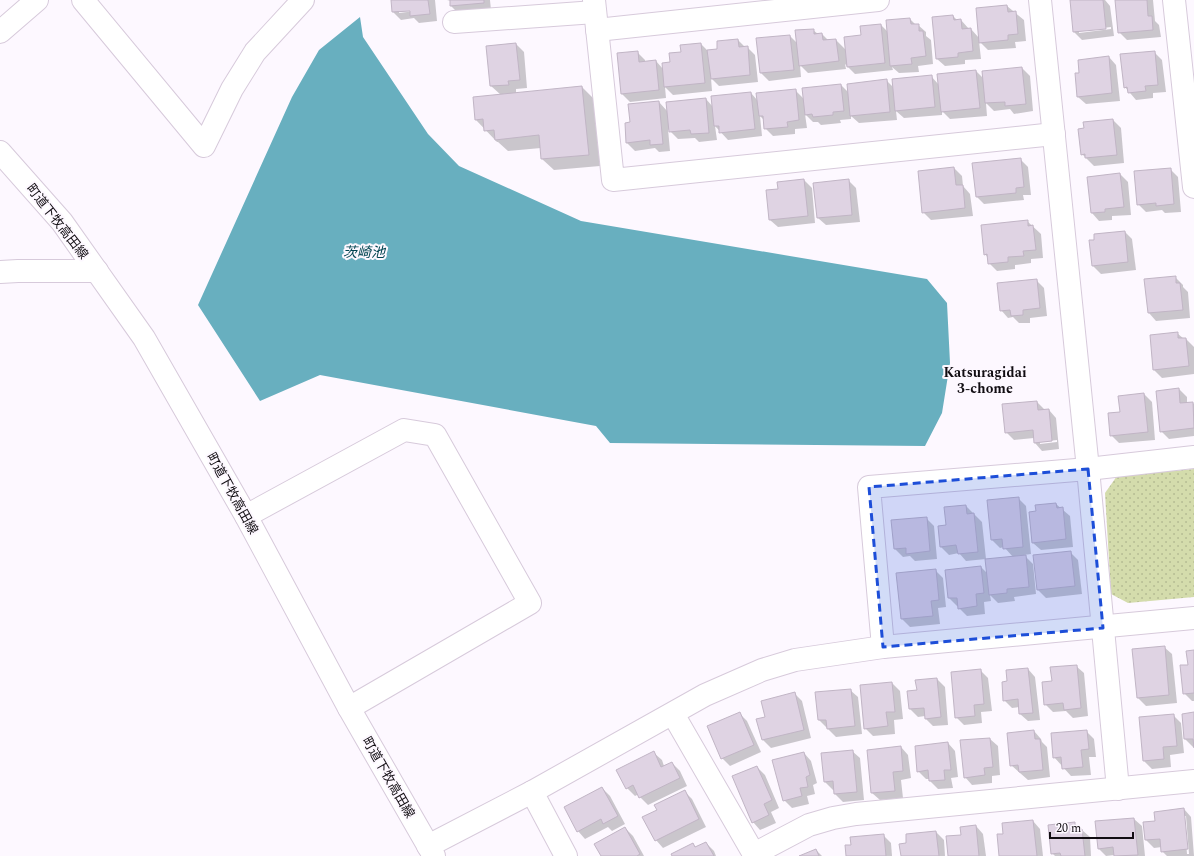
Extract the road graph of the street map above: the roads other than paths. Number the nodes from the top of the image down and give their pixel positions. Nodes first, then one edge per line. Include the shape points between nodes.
1 (37, 0) edge
2 (83, 0) edge
3 (303, 0) edge
4 (878, 0) edge
5 (1040, 0) edge
6 (1174, 0) edge
7 (595, 14) edge
8 (454, 22) dead end
9 (0, 32) edge
10 (1054, 134) junction
11 (0, 152) edge
12 (1194, 187) edge
13 (97, 271) junction
14 (0, 272) edge
15 (1194, 456) edge
16 (1088, 469) junction
17 (246, 516) junction
18 (1194, 618) edge
19 (1103, 628) junction
20 (883, 648) junction
21 (349, 708) junction
22 (673, 714) junction
23 (1194, 781) edge
24 (1118, 789) junction
25 (532, 792) junction
26 (431, 851) edge
27 (755, 855) edge
28 (566, 856) edge

1 - 9 street
2 - 3 street via 204,146 232,89 255,52
4 - 7 street
5 - 10 street
6 - 12 street
7 - 8 street
7 - 10 street via 613,180
10 - 16 street
11 - 13 street, 町道下牧高田線 via 62,222
13 - 14 street
13 - 17 street, 町道下牧高田線 via 144,338
15 - 16 street
16 - 19 street
16 - 20 street via 869,487
17 - 21 street, 町道下牧高田線
17 - 21 street via 404,430 435,435 530,603
18 - 19 street
19 - 20 street
19 - 24 street
20 - 22 street via 795,660 762,670 705,695
21 - 26 street, 町道下牧高田線
22 - 25 street
22 - 27 street
23 - 24 street
24 - 27 street via 833,818 809,825
25 - 26 street
25 - 28 street

